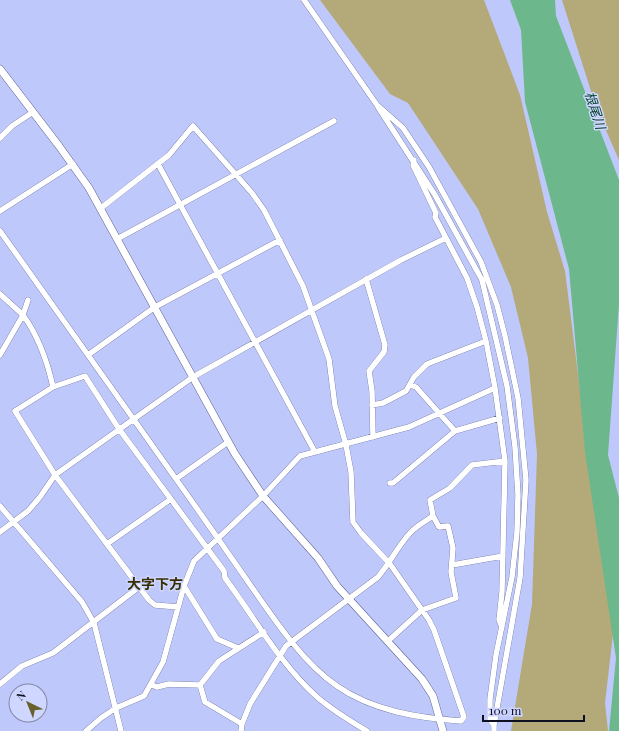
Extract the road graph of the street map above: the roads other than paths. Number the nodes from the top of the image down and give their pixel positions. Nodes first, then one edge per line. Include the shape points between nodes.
1 (304, 0) edge
2 (0, 69) edge
3 (377, 105) junction
4 (33, 112) junction
5 (334, 121) dead end
6 (0, 138) edge
7 (414, 160) junction
8 (73, 164) junction
9 (158, 164) junction
10 (236, 174) junction
11 (181, 205) junction
12 (101, 208) junction
13 (0, 211) edge
14 (0, 231) edge
15 (446, 238) junction
16 (117, 239) junction
17 (280, 240) junction
18 (218, 273) junction
19 (366, 279) junction
20 (0, 294) edge
21 (28, 300) dead end
22 (155, 307) junction
23 (312, 311) junction
24 (23, 315) junction
25 (486, 341) junction
26 (256, 342) junction
27 (0, 354) edge
28 (88, 355) junction
29 (193, 377) junction
30 (410, 385) junction
31 (53, 387) junction
32 (495, 388) junction
33 (372, 405) junction
34 (440, 413) junction
35 (500, 418) junction
36 (133, 419) junction
37 (119, 429) junction
38 (454, 430) junction
39 (373, 437) junction
40 (228, 442) junction
41 (346, 445) junction
42 (315, 452) junction
43 (505, 461) junction
44 (55, 475) junction
45 (176, 479) junction
46 (390, 483) dead end
47 (263, 496) junction
48 (171, 499) junction
49 (0, 506) edge
50 (433, 516) junction
51 (12, 522) junction
52 (0, 532) edge
53 (218, 538) junction
54 (107, 544) junction
55 (207, 548) junction
56 (503, 556) junction
57 (390, 564) junction
58 (452, 564) junction
59 (184, 586) junction
60 (139, 587) junction
61 (348, 598) junction
62 (178, 607) junction
63 (422, 610) junction
64 (94, 623) junction
65 (502, 627) junction
66 (264, 632) junction
67 (292, 641) junction
68 (388, 641) junction
69 (238, 648) junction
70 (279, 656) junction
71 (0, 684) edge
72 (152, 685) junction
73 (200, 685) junction
74 (116, 708) junction
75 (440, 720) junction
76 (494, 724) junction
77 (242, 729) edge
78 (86, 731) edge
79 (121, 731) edge
80 (367, 731) edge
81 (442, 731) edge
82 (494, 731) edge

1 - 3 street
2 - 4 street
3 - 7 street
3 - 76 street via 394,118 416,145 482,262 497,305 512,364 524,447 524,541 520,578
4 - 6 street
4 - 8 street
5 - 10 street
7 - 15 street via 413,165
7 - 65 street via 482,280 507,386 518,495 512,577
8 - 12 street
8 - 13 street
9 - 10 street via 193,126
9 - 11 street
9 - 12 street
10 - 11 street
10 - 17 street via 264,210
11 - 16 street
11 - 18 street
12 - 16 street
14 - 28 street
15 - 19 street
15 - 25 street via 467,278
16 - 22 street
17 - 18 street
17 - 23 street via 303,286
18 - 22 street
18 - 26 street
19 - 23 street
19 - 33 street via 385,345 384,352 369,371
20 - 24 street
21 - 24 street
22 - 28 street
22 - 29 street
23 - 26 street
23 - 41 street via 329,359 335,406
24 - 27 street
24 - 31 street via 31,325 46,358
25 - 30 street via 427,364 420,369
25 - 32 street
26 - 29 street
26 - 42 street
28 - 36 street
29 - 36 street
29 - 40 street
30 - 33 street via 399,396 383,404
30 - 34 street via 416,387
31 - 37 street via 85,376
31 - 44 street via 15,411
32 - 34 street
32 - 35 street
33 - 39 street
34 - 38 street
34 - 39 street
35 - 38 street
35 - 43 street
36 - 37 street
36 - 45 street
37 - 44 street
37 - 48 street
38 - 46 street
39 - 41 street
40 - 45 street
40 - 47 street
41 - 42 street
41 - 57 street via 354,522
42 - 47 street via 300,456
43 - 50 street via 472,464 450,488 430,500
43 - 56 street
44 - 51 street via 40,498 28,511
44 - 54 street
45 - 53 street
47 - 53 street
47 - 61 street via 318,558
48 - 54 street
48 - 55 street
49 - 51 street
50 - 57 street via 411,532
50 - 58 street via 439,527 448,526 453,548
51 - 52 street
51 - 64 street via 82,602
53 - 55 street
53 - 67 street
54 - 60 street
55 - 59 street via 194,561
55 - 66 street
56 - 58 street
56 - 65 street via 499,620
57 - 61 street
57 - 63 street
58 - 63 street via 456,598
59 - 62 street
59 - 69 street via 217,639
60 - 62 street via 156,605
60 - 64 street
61 - 67 street
61 - 68 street
62 - 72 street via 163,662
63 - 68 street
63 - 75 street via 434,630 464,717 461,721
64 - 71 street via 53,653 22,666
64 - 74 street
65 - 76 street via 490,699 490,720
66 - 69 street
66 - 70 street
67 - 70 street
67 - 75 street via 309,663 337,686 386,710
68 - 75 street via 422,679 433,696
69 - 73 street via 219,661
70 - 77 street via 250,704
70 - 80 street via 316,696
72 - 73 street
72 - 74 street via 144,696
73 - 77 street via 205,702
74 - 78 street
74 - 79 street
75 - 81 street
76 - 82 street

